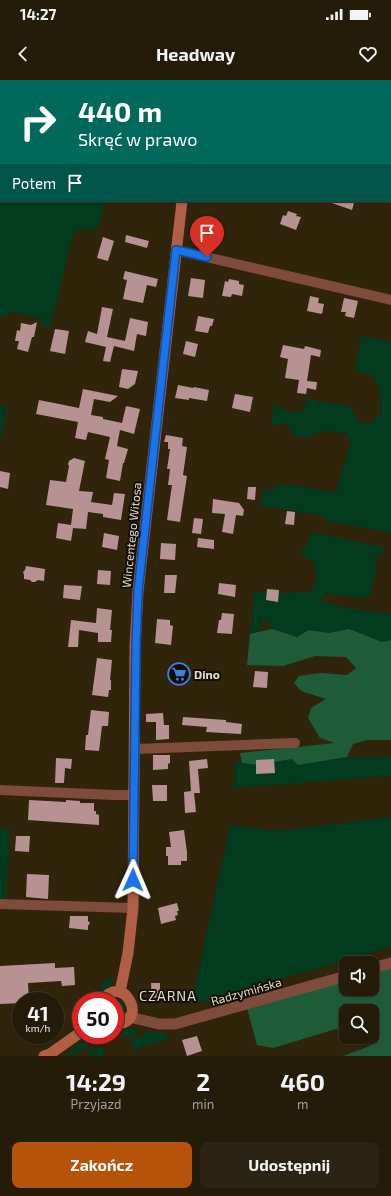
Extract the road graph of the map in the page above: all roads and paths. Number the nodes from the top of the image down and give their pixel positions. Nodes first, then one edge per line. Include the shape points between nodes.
1 (182, 202) edge
2 (176, 250) junction
3 (391, 300) edge
4 (295, 743) dead end
5 (135, 749) junction
6 (0, 790) edge
7 (134, 795) junction
8 (0, 904) edge
9 (133, 908) junction
10 (391, 963) edge
11 (379, 966) edge
12 (339, 978) edge
13 (120, 992) edge
14 (124, 994) edge
15 (129, 1018) junction
16 (124, 1021) edge
17 (72, 1038) edge
18 (44, 1056) edge

1 - 2 main road, Wincentego Witosa
2 - 3 street
2 - 5 main road, Wincentego Witosa via 138,591
4 - 5 street
5 - 7 main road, Wincentego Witosa
6 - 7 street
7 - 9 main road, Wincentego Witosa
8 - 9 street
9 - 13 main road, Wincentego Witosa
10 - 11 street
12 - 15 street, Radzymińska via 175,1024 159,1024
14 - 15 main road via 131,1002 132,1013
15 - 16 main road
17 - 18 main road

